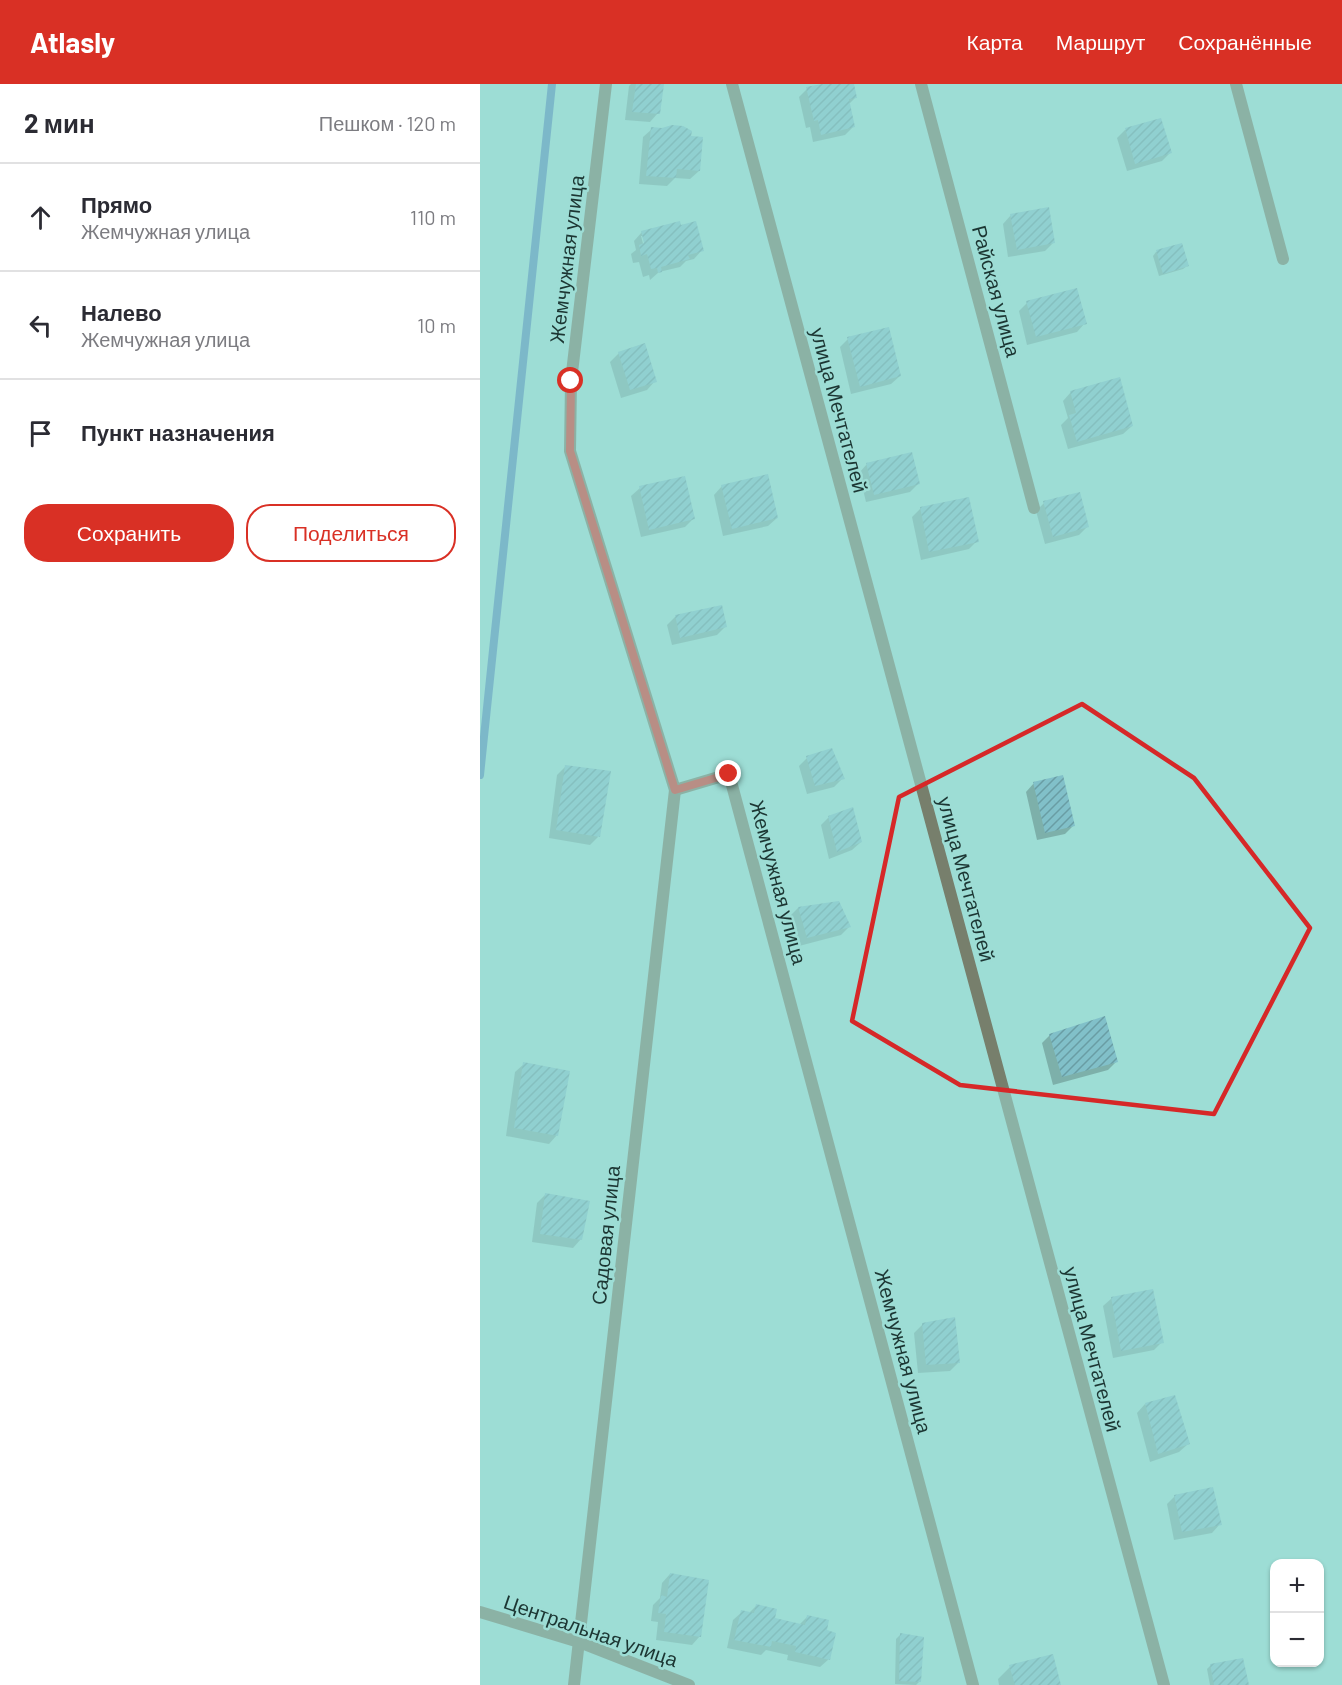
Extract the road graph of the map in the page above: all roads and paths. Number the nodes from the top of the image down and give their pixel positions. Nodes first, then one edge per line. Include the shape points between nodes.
1 (606, 84) edge
2 (732, 84) edge
3 (921, 84) edge
4 (1236, 84) edge
5 (1283, 258) dead end
6 (1034, 508) dead end
7 (675, 790) junction
8 (480, 1612) edge
9 (579, 1642) junction
10 (574, 1685) edge
11 (689, 1685) edge
12 (973, 1685) edge
13 (1164, 1685) edge

1 - 7 street, Жемчужная улица via 571,381 570,451
2 - 13 street, улица Мечтателей
3 - 6 street, Райская улица
4 - 5 street
7 - 9 street, Садовая улица
7 - 12 street, Жемчужная улица via 729,774
8 - 9 street, Центральная улица
9 - 10 street, Садовая улица
9 - 11 street, Центральная улица

